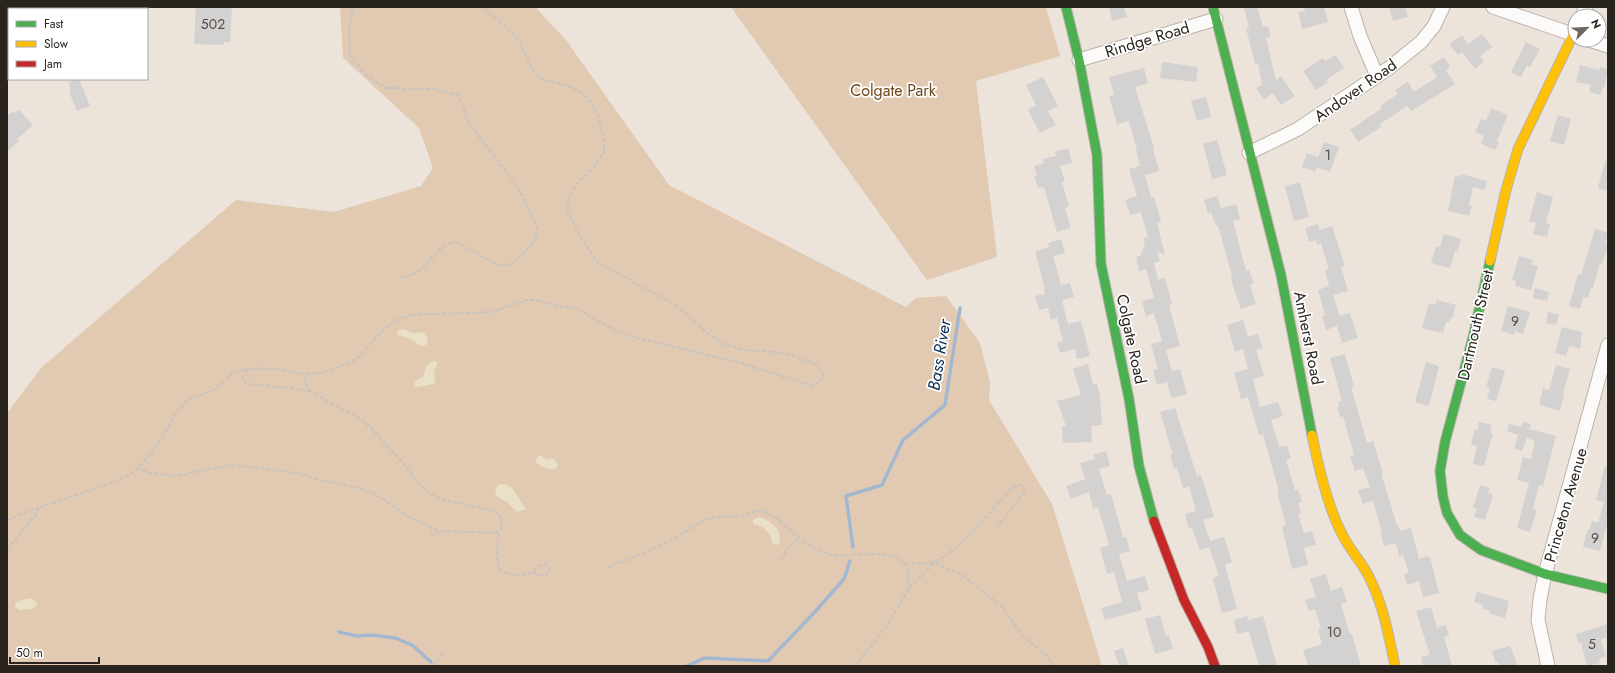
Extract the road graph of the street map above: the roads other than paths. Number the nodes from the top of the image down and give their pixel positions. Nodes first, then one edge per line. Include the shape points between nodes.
1 (1066, 7) edge
2 (1351, 7) edge
3 (1443, 7) edge
4 (1493, 7) edge
5 (1215, 13) edge
6 (1567, 32) edge
7 (1567, 48) edge
8 (1078, 60) junction
9 (1377, 76) junction
10 (1249, 153) junction
11 (1608, 345) edge
12 (1545, 574) junction
13 (1608, 588) edge
14 (1215, 666) edge
15 (1395, 666) edge
16 (1548, 666) edge

1 - 8 street, Colgate Road
2 - 9 street
3 - 9 street, Andover Road via 1434,26 1421,42
4 - 6 street
5 - 8 street, Rindge Road
5 - 10 street, Amherst Road
7 - 12 street, Dartmouth Street via 1518,149 1440,470 1447,513 1460,535 1481,550
8 - 14 street, Colgate Road via 1097,155 1101,264 1140,466 1152,516 1184,600
9 - 10 street, Andover Road via 1298,129
10 - 15 street, Amherst Road via 1281,275 1318,458 1329,499 1342,534 1371,580 1384,616
11 - 12 street, Princeton Avenue
12 - 13 street, Dartmouth Street
12 - 16 street, Princeton Avenue via 1538,620

